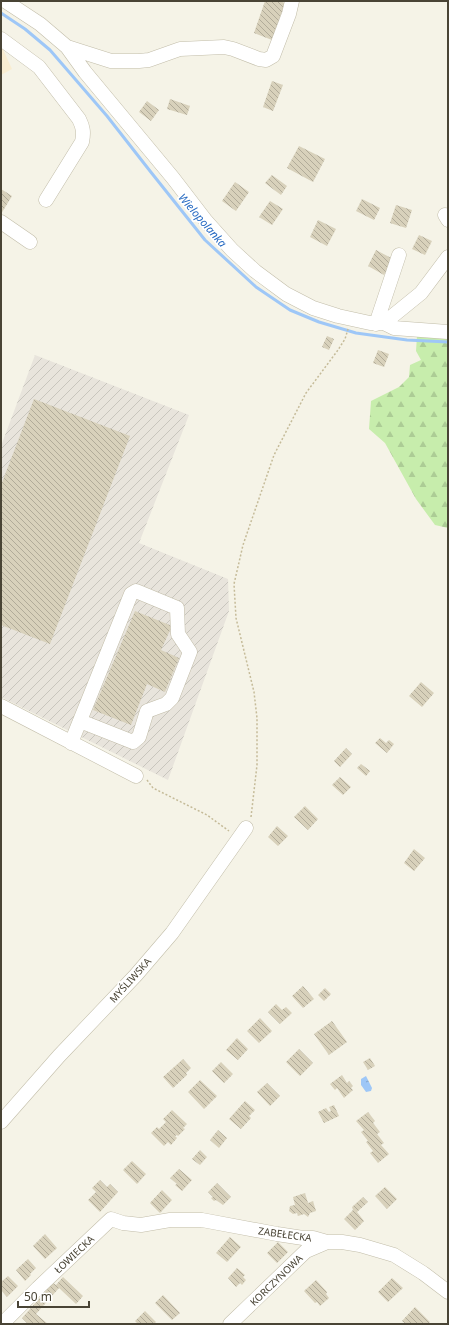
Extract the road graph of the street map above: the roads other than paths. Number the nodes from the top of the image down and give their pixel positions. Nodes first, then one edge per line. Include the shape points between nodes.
1 (5, 1) edge
2 (292, 1) edge
3 (1, 39) edge
4 (66, 47) junction
5 (46, 200) dead end
6 (1, 222) edge
7 (30, 242) dead end
8 (399, 255) dead end
9 (448, 257) edge
10 (380, 323) junction
11 (448, 332) edge
12 (1, 706) edge
13 (80, 721) junction
14 (71, 742) junction
15 (136, 776) road end
16 (242, 833) road end
17 (1, 1122) edge
18 (111, 1219) joint
19 (327, 1242) junction
20 (448, 1292) edge
21 (3, 1324) edge
22 (230, 1324) edge

1 - 4 street via 40,24
2 - 4 street via 273,56 266,60 224,47 180,50 139,61 111,61
3 - 5 street via 38,67 83,126 82,142
4 - 10 street via 206,221 255,271 286,294 313,308 338,316
6 - 7 street
8 - 10 street
9 - 10 street via 421,293
10 - 11 street via 394,328
12 - 14 street
13 - 13 street via 131,594 136,591 178,608 178,634 190,652 172,698 166,704 147,711 139,737 133,742
13 - 14 street
14 - 15 street
16 - 17 street, MYŚLIWSKA via 172,933
18 - 19 street, ZABEŁECKA via 141,1225 170,1220 202,1220
18 - 21 street, ŁOWIECKA
19 - 20 street, ZABEŁECKA via 354,1244 394,1255
19 - 22 street, KORCZYNOWA via 306,1251

